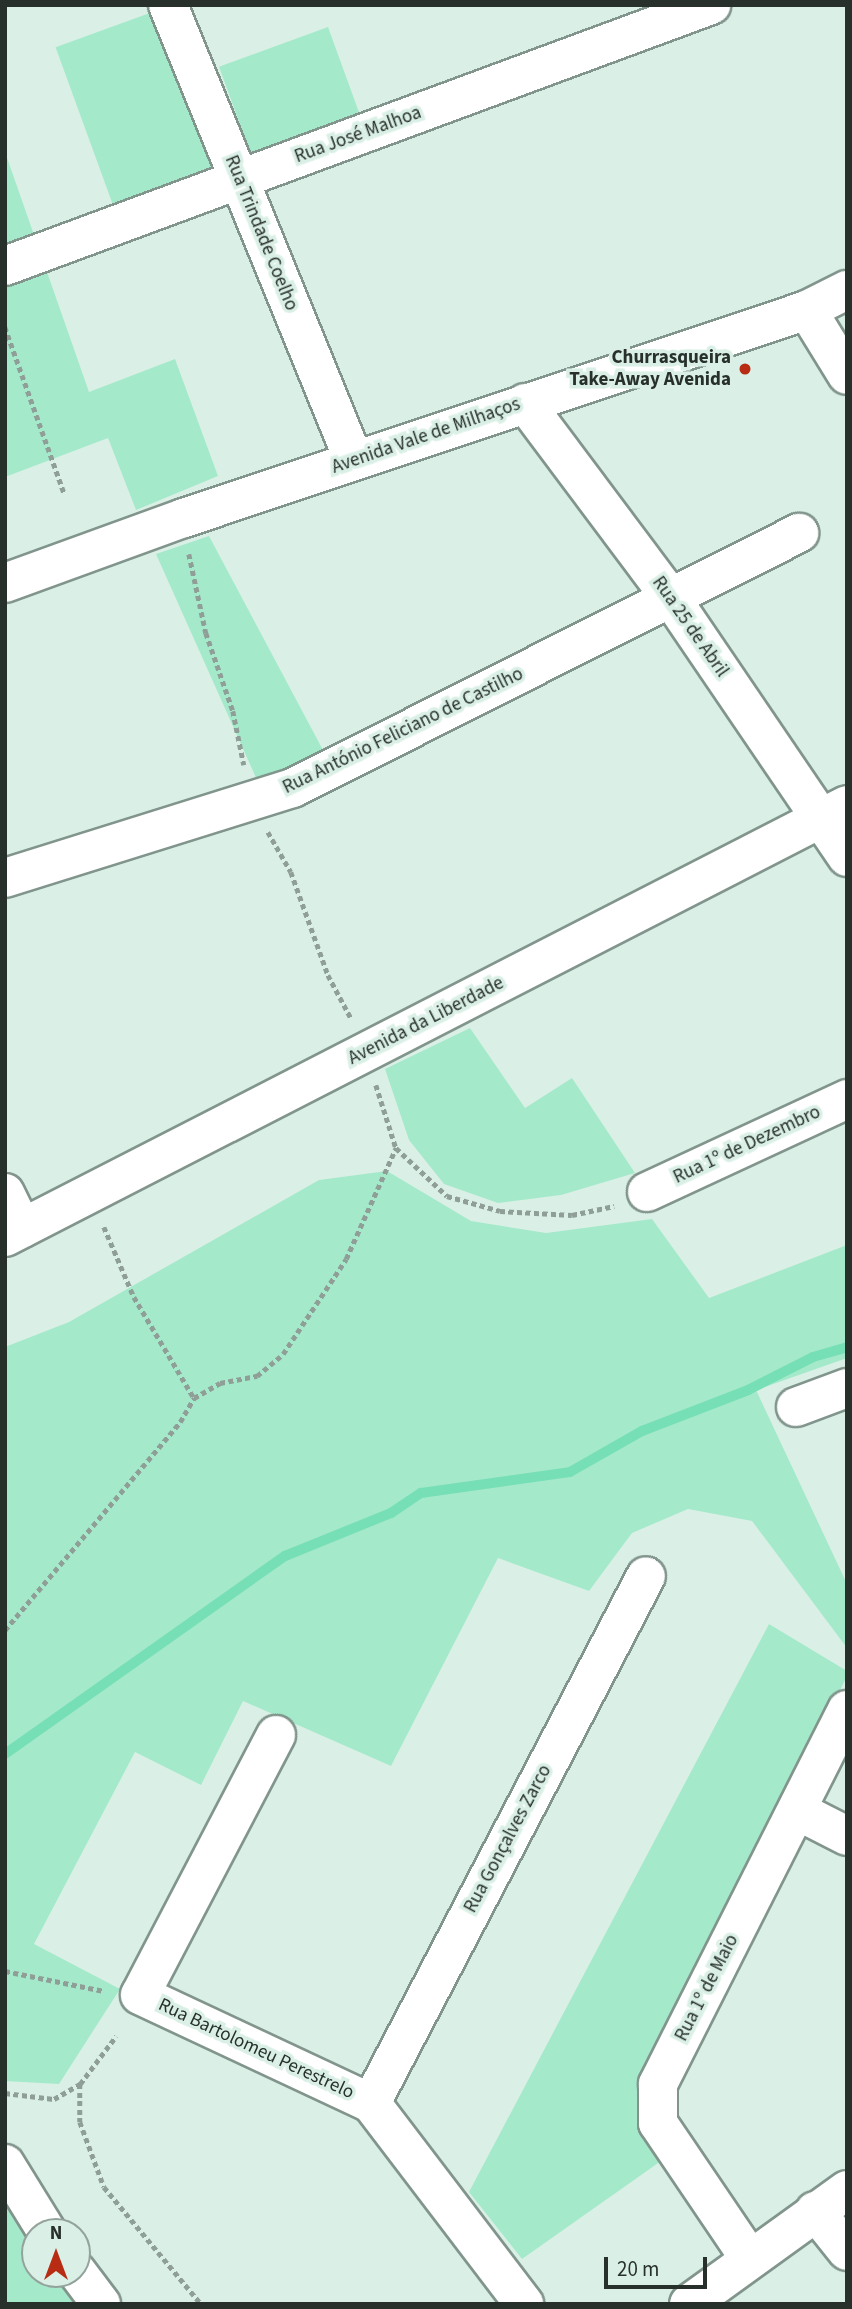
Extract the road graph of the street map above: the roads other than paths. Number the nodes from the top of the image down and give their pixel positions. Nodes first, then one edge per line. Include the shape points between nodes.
1 (167, 5) edge
2 (711, 5) edge
3 (238, 178) junction
4 (5, 266) edge
5 (847, 290) edge
6 (807, 310) junction
7 (847, 375) edge
8 (525, 403) junction
9 (354, 461) junction
10 (799, 533) dead end
11 (5, 583) edge
12 (671, 598) junction
13 (834, 811) edge
14 (847, 857) edge
15 (5, 878) edge
16 (847, 1099) edge
17 (647, 1192) road end
18 (5, 1193) edge
19 (13, 1232) edge
20 (847, 1388) edge
21 (796, 1407) dead end
22 (646, 1576) dead end
23 (847, 1710) edge
24 (276, 1735) dead end
25 (797, 1811) junction
26 (847, 1836) edge
27 (371, 2103) junction
28 (5, 2164) edge
29 (847, 2190) edge
30 (815, 2211) junction
31 (38, 2218) edge
32 (847, 2251) edge
33 (750, 2259) junction
34 (89, 2288) edge
35 (101, 2304) edge
36 (524, 2304) edge
37 (690, 2304) edge

1 - 3 street, Rua Trindade Coelho
2 - 3 street, Rua José Malhoa
3 - 4 street, Rua José Malhoa
3 - 9 street, Rua Trindade Coelho
5 - 6 street, Avenida Vale de Milhaços
6 - 7 street
6 - 8 street, Avenida Vale de Milhaços
8 - 9 street, Avenida Vale de Milhaços
8 - 12 street, Rua 25 de Abril
9 - 11 street, Avenida Vale de Milhaços
10 - 12 street, Rua António Feliciano de Castilho
12 - 13 street, Rua 25 de Abril
12 - 15 street, Rua António Feliciano de Castilho via 293,788
13 - 14 street, Rua 25 de Abril
13 - 19 street, Avenida da Liberdade
16 - 17 street, Rua 1º de Dezembro
18 - 19 street
20 - 21 street
22 - 27 street, Rua Gonçalves Zarco
23 - 25 street, Rua 1º de Maio
24 - 27 street, Rua Bartolomeu Perestrelo via 141,1995
25 - 26 street
25 - 33 street, Rua 1º de Maio via 658,2084 655,2105 658,2123 670,2144
27 - 36 street, Rua Bartolomeu Perestrelo
28 - 31 street
29 - 30 street
30 - 32 street
30 - 33 street
33 - 37 street
34 - 35 street

